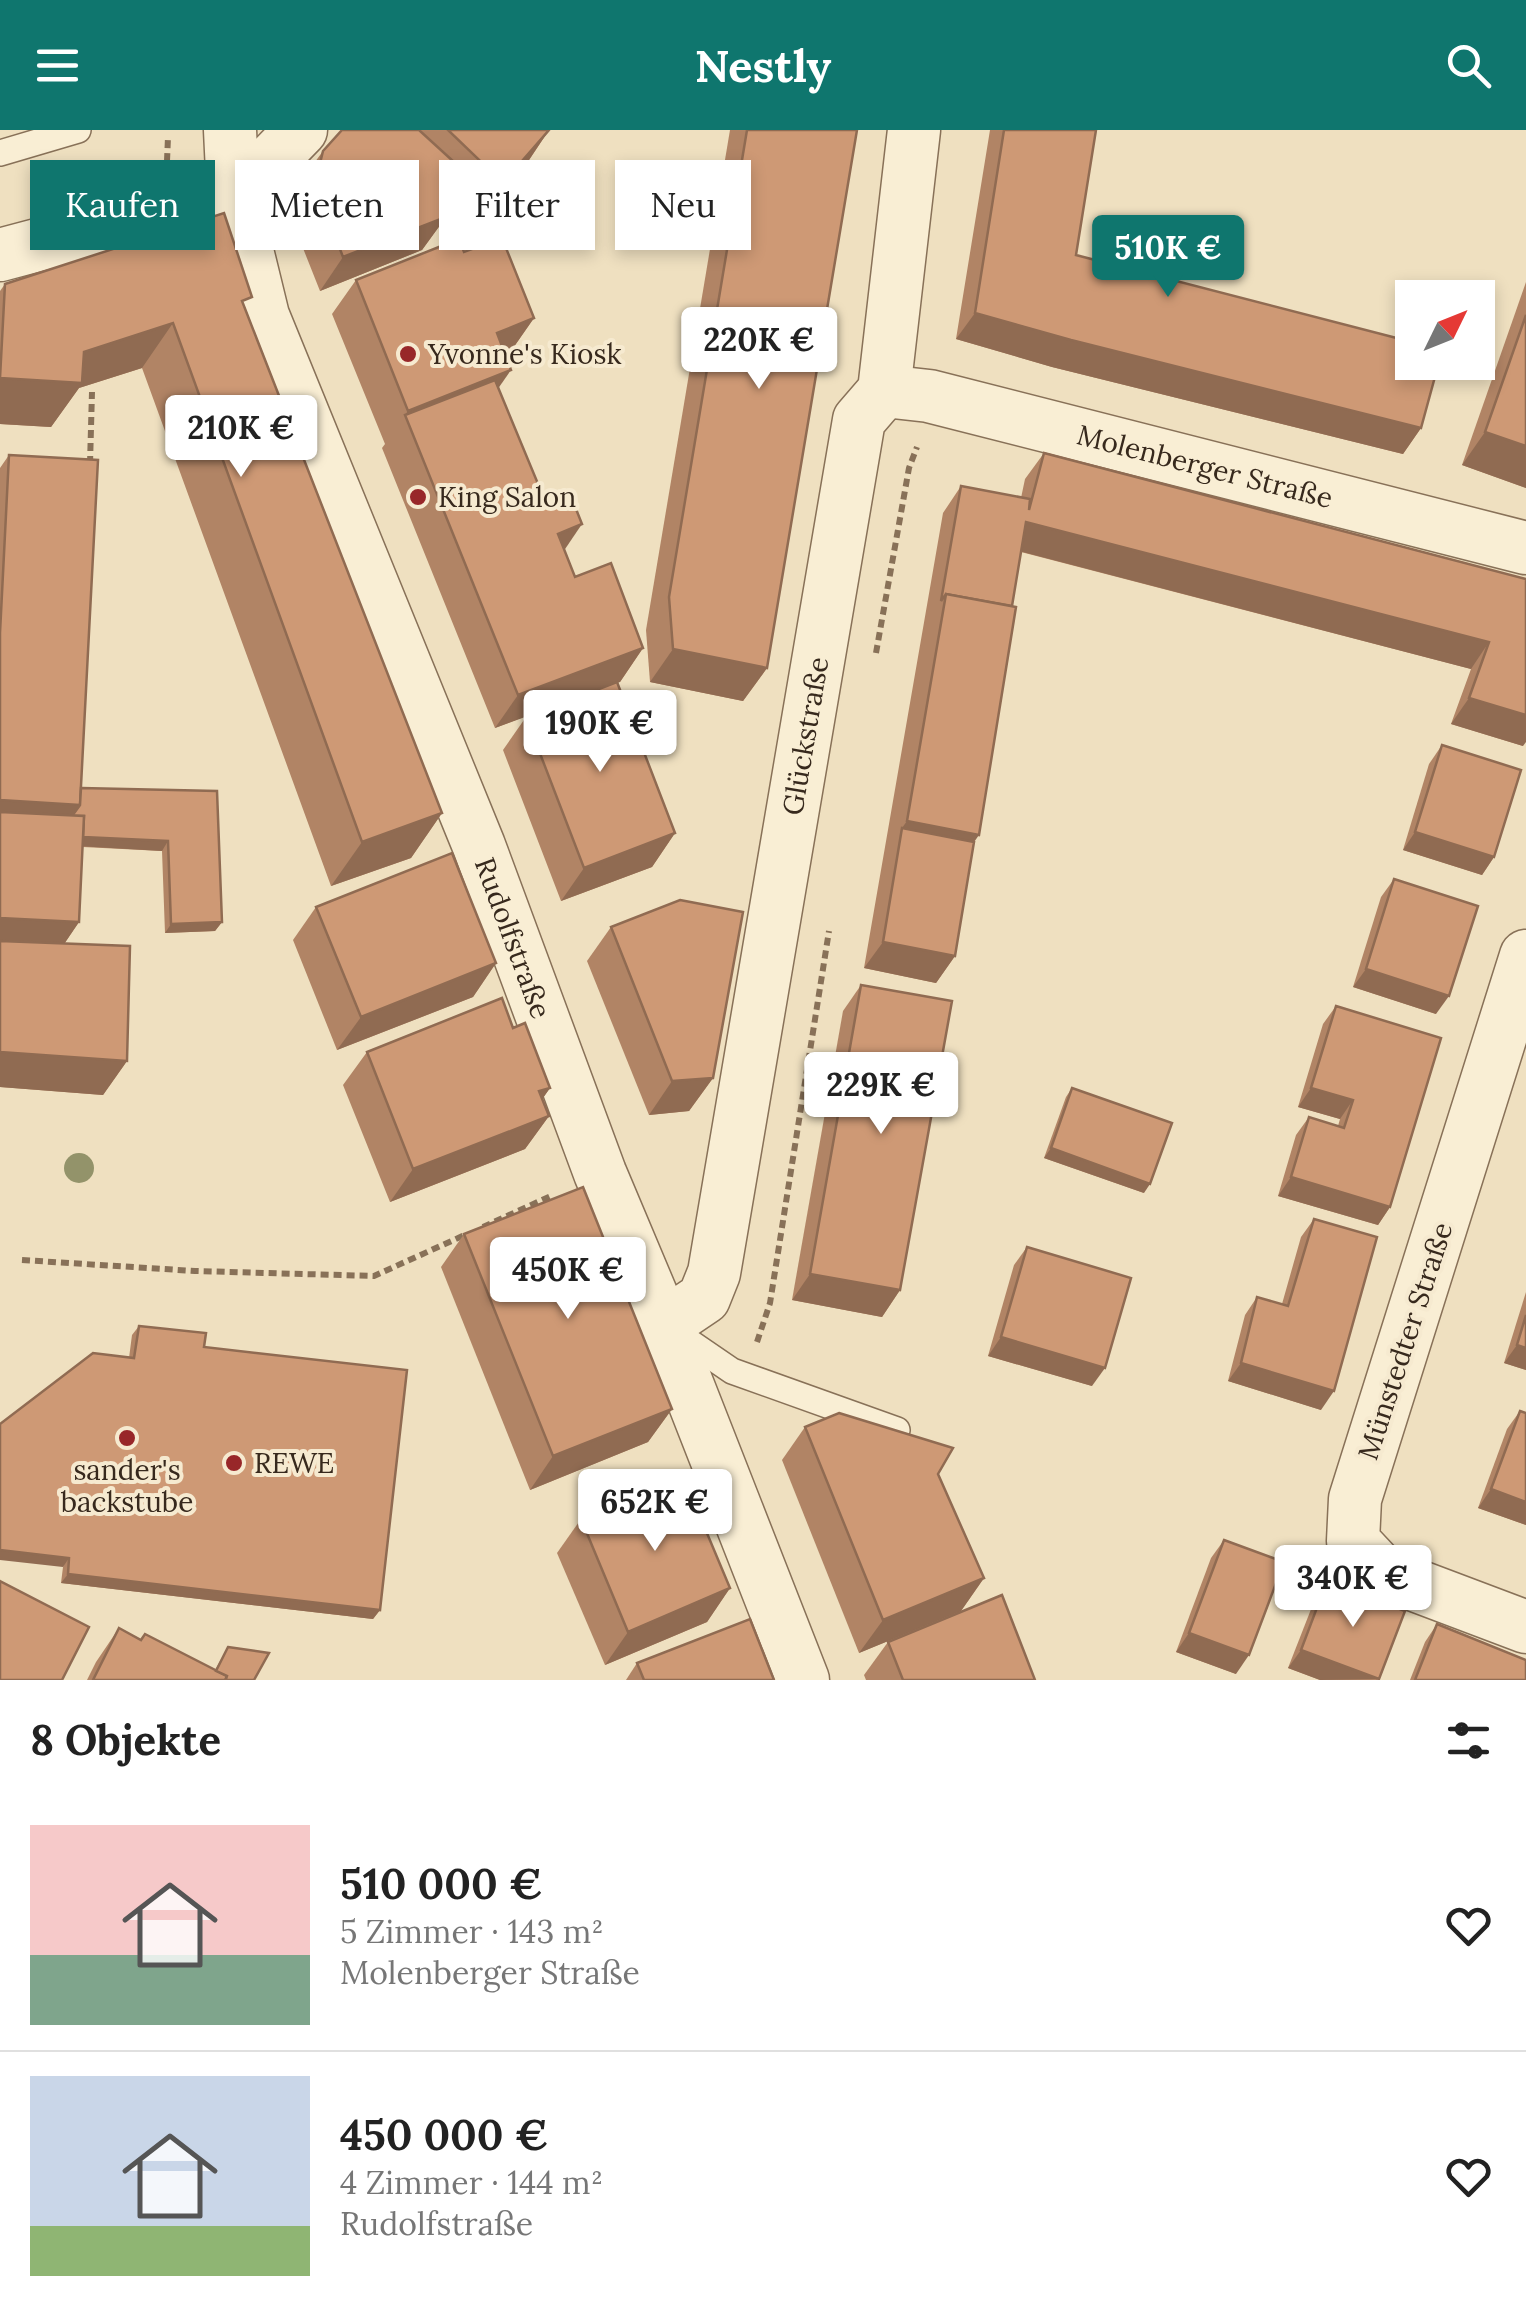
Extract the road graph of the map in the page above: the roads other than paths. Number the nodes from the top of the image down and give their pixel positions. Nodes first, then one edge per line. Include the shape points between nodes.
1 (78, 130) edge
2 (230, 130) edge
3 (301, 130) edge
4 (914, 130) edge
5 (0, 153) edge
6 (233, 194) junction
7 (0, 255) edge
8 (884, 391) junction
9 (1526, 548) edge
10 (1526, 956) edge
11 (664, 1325) junction
12 (897, 1430) edge
13 (1526, 1626) edge
14 (804, 1680) edge

1 - 5 lane
2 - 6 street, Rudolfstraße
3 - 6 street
4 - 8 street, Glückstraße
6 - 7 street
6 - 11 street, Rudolfstraße via 262,316 479,846
8 - 9 street, Molenberger Straße via 929,396
8 - 11 street, Glückstraße via 859,420 714,1273 704,1298
10 - 13 street, Münstedter Straße via 1355,1499 1353,1541 1383,1573
11 - 12 lane via 732,1372
11 - 14 street, Rudolfstraße

